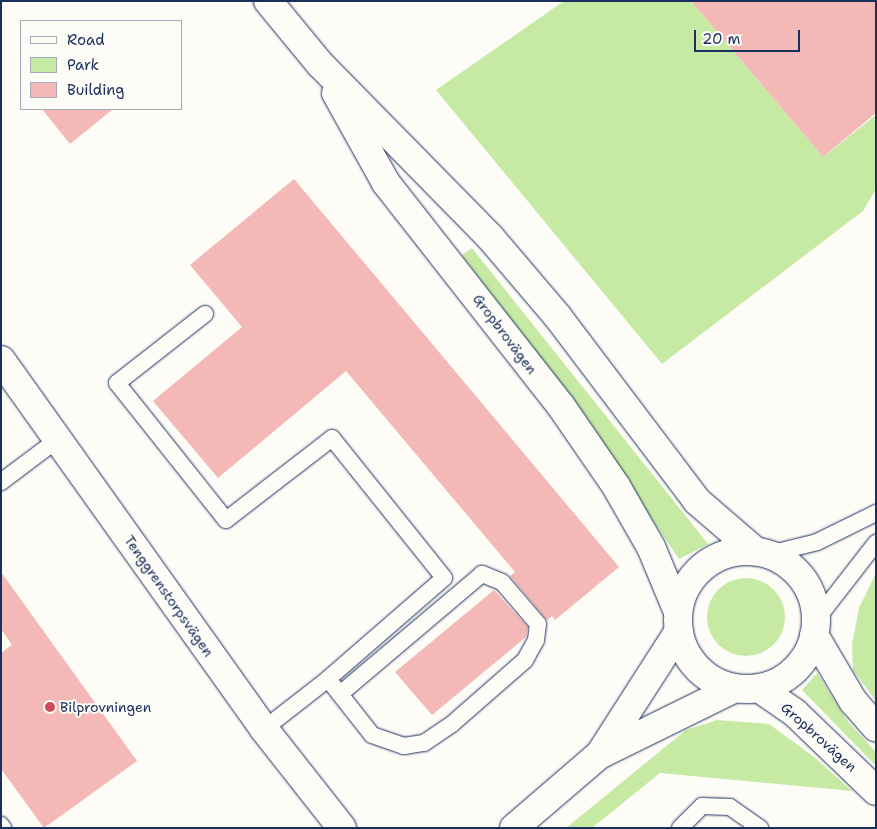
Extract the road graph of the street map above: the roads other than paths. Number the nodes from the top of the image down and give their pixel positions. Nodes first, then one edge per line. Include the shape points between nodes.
1 (268, 1) edge
2 (320, 64) junction
3 (205, 314) dead end
4 (1, 360) edge
5 (58, 439) junction
6 (1, 482) edge
7 (876, 514) edge
8 (876, 543) edge
9 (762, 553) junction
10 (678, 622) junction
11 (815, 627) junction
12 (328, 679) junction
13 (747, 688) junction
14 (340, 694) junction
15 (876, 727) edge
16 (264, 729) junction
17 (600, 754) junction
18 (876, 790) edge
19 (342, 828) edge
20 (514, 828) edge
21 (680, 828) edge
22 (760, 828) edge

1 - 2 street, Gropbrovägen
2 - 9 street, Gropbrovägen via 490,237 558,317 697,500
2 - 10 street, Gropbrovägen via 386,183 561,406 616,486 651,547
3 - 12 lane via 117,383 226,520 332,438 444,578
4 - 5 street, Tenggrenstorpsvägen
5 - 6 lane
5 - 16 street, Tenggrenstorpsvägen
7 - 9 lane via 817,542
8 - 11 lane
9 - 10 street via 733,552 707,563 687,585
9 - 11 street via 793,569 805,584 813,601
10 - 13 street via 685,652 698,668 715,681
10 - 17 street
11 - 13 street via 803,659 791,673
11 - 15 street via 852,701
12 - 14 lane
12 - 16 lane
13 - 17 street
13 - 18 street, Gropbrovägen via 820,734
14 - 14 lane via 372,735 404,746 424,743 452,724 525,660 536,640 538,624 502,582 482,574
16 - 19 street, Tenggrenstorpsvägen
17 - 20 street
21 - 22 lane via 702,806 730,807

